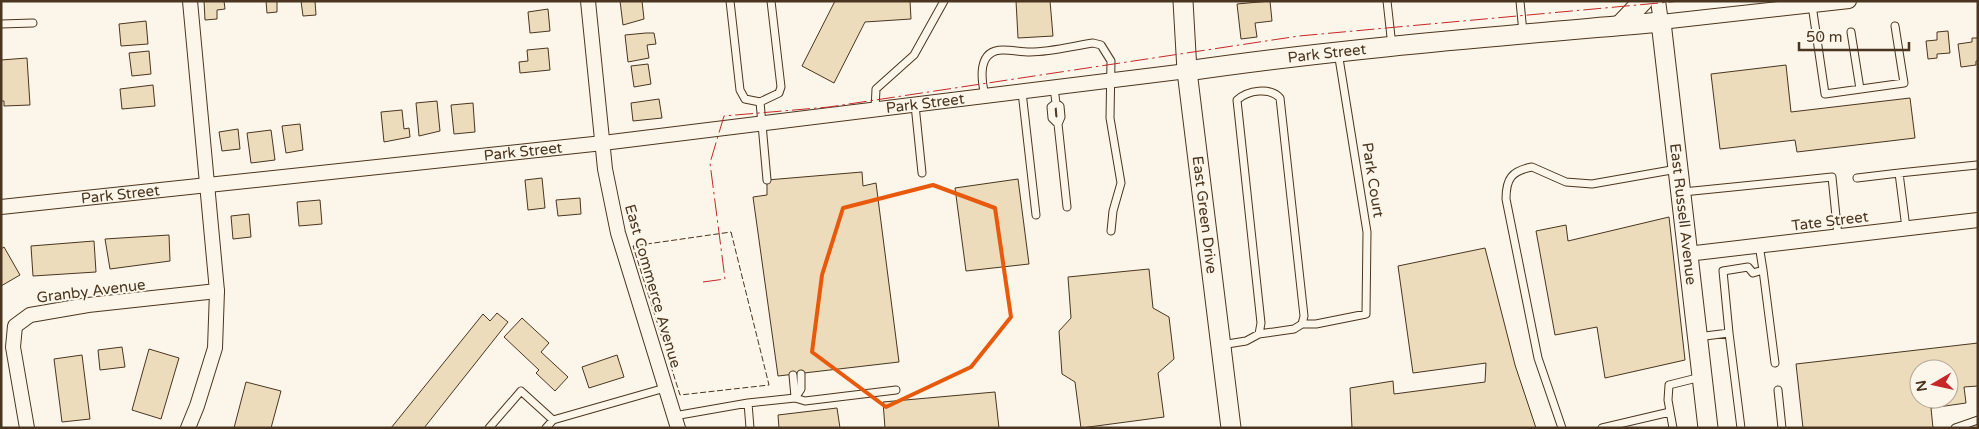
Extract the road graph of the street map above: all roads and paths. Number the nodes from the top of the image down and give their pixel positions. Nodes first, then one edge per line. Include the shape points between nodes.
1 (190, 1) edge
2 (588, 1) edge
3 (730, 1) edge
4 (771, 1) edge
5 (944, 1) edge
6 (1183, 1) edge
7 (1387, 1) edge
8 (1520, 1) edge
9 (1643, 1) edge
10 (1658, 1) edge
11 (1849, 1) edge
12 (1812, 5) junction
13 (1660, 22) junction
14 (33, 23) dead end
15 (1, 24) edge
16 (1620, 25) junction
17 (1895, 26) dead end
18 (1851, 32) dead end
19 (1523, 33) junction
20 (1392, 46) junction
21 (1338, 52) junction
22 (1187, 71) junction
23 (1109, 82) junction
24 (1054, 88) junction
25 (1860, 89) junction
26 (1022, 92) junction
27 (986, 97) junction
28 (760, 102) junction
29 (915, 105) junction
30 (875, 110) junction
31 (763, 123) junction
32 (603, 142) junction
33 (1977, 165) edge
34 (1678, 169) junction
35 (922, 173) dead end
36 (1899, 173) junction
37 (1857, 178) dead end
38 (767, 180) dead end
39 (207, 186) junction
40 (1680, 193) junction
41 (1, 207) edge
42 (1067, 207) dead end
43 (1036, 215) dead end
44 (1978, 220) edge
45 (1906, 228) junction
46 (1111, 231) dead end
47 (1838, 236) junction
48 (1759, 245) junction
49 (1687, 254) junction
50 (1763, 270) junction
51 (217, 291) junction
52 (1302, 324) junction
53 (1729, 333) junction
54 (1259, 334) junction
55 (1697, 337) junction
56 (1220, 346) junction
57 (1775, 363) dead end
58 (801, 374) dead end
59 (793, 375) dead end
60 (1702, 376) junction
61 (665, 388) junction
62 (896, 390) dead end
63 (1778, 390) dead end
64 (795, 398) junction
65 (748, 404) junction
66 (1670, 412) junction
67 (553, 420) junction
68 (1978, 420) edge
69 (676, 422) edge
70 (27, 428) edge
71 (188, 428) edge
72 (489, 428) edge
73 (546, 428) edge
74 (750, 428) edge
75 (1231, 428) edge
76 (1562, 428) edge
77 (1602, 428) edge
78 (1673, 428) edge
79 (1708, 428) edge
80 (1741, 428) edge
81 (1782, 428) edge
82 (1955, 428) edge

1 - 39 street
2 - 32 street, East Commerce Avenue
3 - 28 lane via 740,90 745,99
4 - 28 lane via 781,87 779,93
5 - 30 lane via 914,55 876,89
6 - 22 main road, East Green Drive
7 - 20 lane
8 - 19 lane
9 - 16 main road
10 - 13 street, East Russell Avenue
11 - 12 street, Park Street
12 - 13 street, Park Street
12 - 25 lane via 1825,94
13 - 16 main road, Park Street
13 - 34 main road, East Russell Avenue
14 - 15 lane
16 - 19 main road, Park Street
17 - 25 lane via 1904,84
18 - 25 lane
19 - 20 main road, Park Street
20 - 21 main road, Park Street
21 - 22 main road, Park Street
21 - 52 lane, Park Court via 1367,232 1366,314
22 - 23 street, Park Street
22 - 56 main road, East Green Drive
23 - 24 street, Park Street
23 - 27 lane via 1111,62 1101,45 1093,43 1031,52 1001,50 991,53 982,68
23 - 46 lane via 1110,118 1121,183
24 - 26 street, Park Street
24 - 42 lane via 1056,103 1051,107 1052,118 1058,124
26 - 27 street, Park Street
26 - 43 lane
27 - 29 street, Park Street
28 - 31 lane
29 - 30 street, Park Street
29 - 35 lane
30 - 31 street, Park Street
31 - 32 street, Park Street
31 - 38 lane
32 - 39 street, Park Street
32 - 61 street, East Commerce Avenue via 605,170 618,233
33 - 36 lane
34 - 40 main road, East Russell Avenue
34 - 76 lane via 1592,184 1566,182 1532,167 1512,174 1506,183 1509,216 1538,358
36 - 37 lane
36 - 45 lane
39 - 41 street, Park Street
39 - 51 street
40 - 47 lane via 1832,177
40 - 49 main road, East Russell Avenue
44 - 45 street, Tate Street
45 - 47 street, Tate Street
47 - 48 street, Tate Street
48 - 49 street, Tate Street
48 - 50 lane
49 - 55 main road, East Russell Avenue
50 - 53 lane via 1753,273 1748,267 1723,271
50 - 57 lane
51 - 70 street, Granby Avenue via 88,305 30,315 15,326 13,347
51 - 71 street via 215,348
52 - 54 lane via 1294,330
52 - 54 lane via 1304,316 1280,98 1268,91 1244,94 1237,100 1237,110 1262,323
53 - 55 lane
53 - 80 lane
54 - 56 lane via 1246,341
55 - 60 main road, East Russell Avenue
56 - 75 main road, East Green Drive
58 - 64 lane via 801,389
59 - 64 lane
60 - 66 lane via 1669,385
60 - 79 main road, East Russell Avenue
61 - 67 lane
61 - 69 street, East Commerce Avenue
62 - 64 lane via 805,401
63 - 81 lane
64 - 65 lane
65 - 69 lane
65 - 74 lane
66 - 77 lane
66 - 78 lane
67 - 72 lane via 521,390
67 - 73 lane
68 - 82 lane

